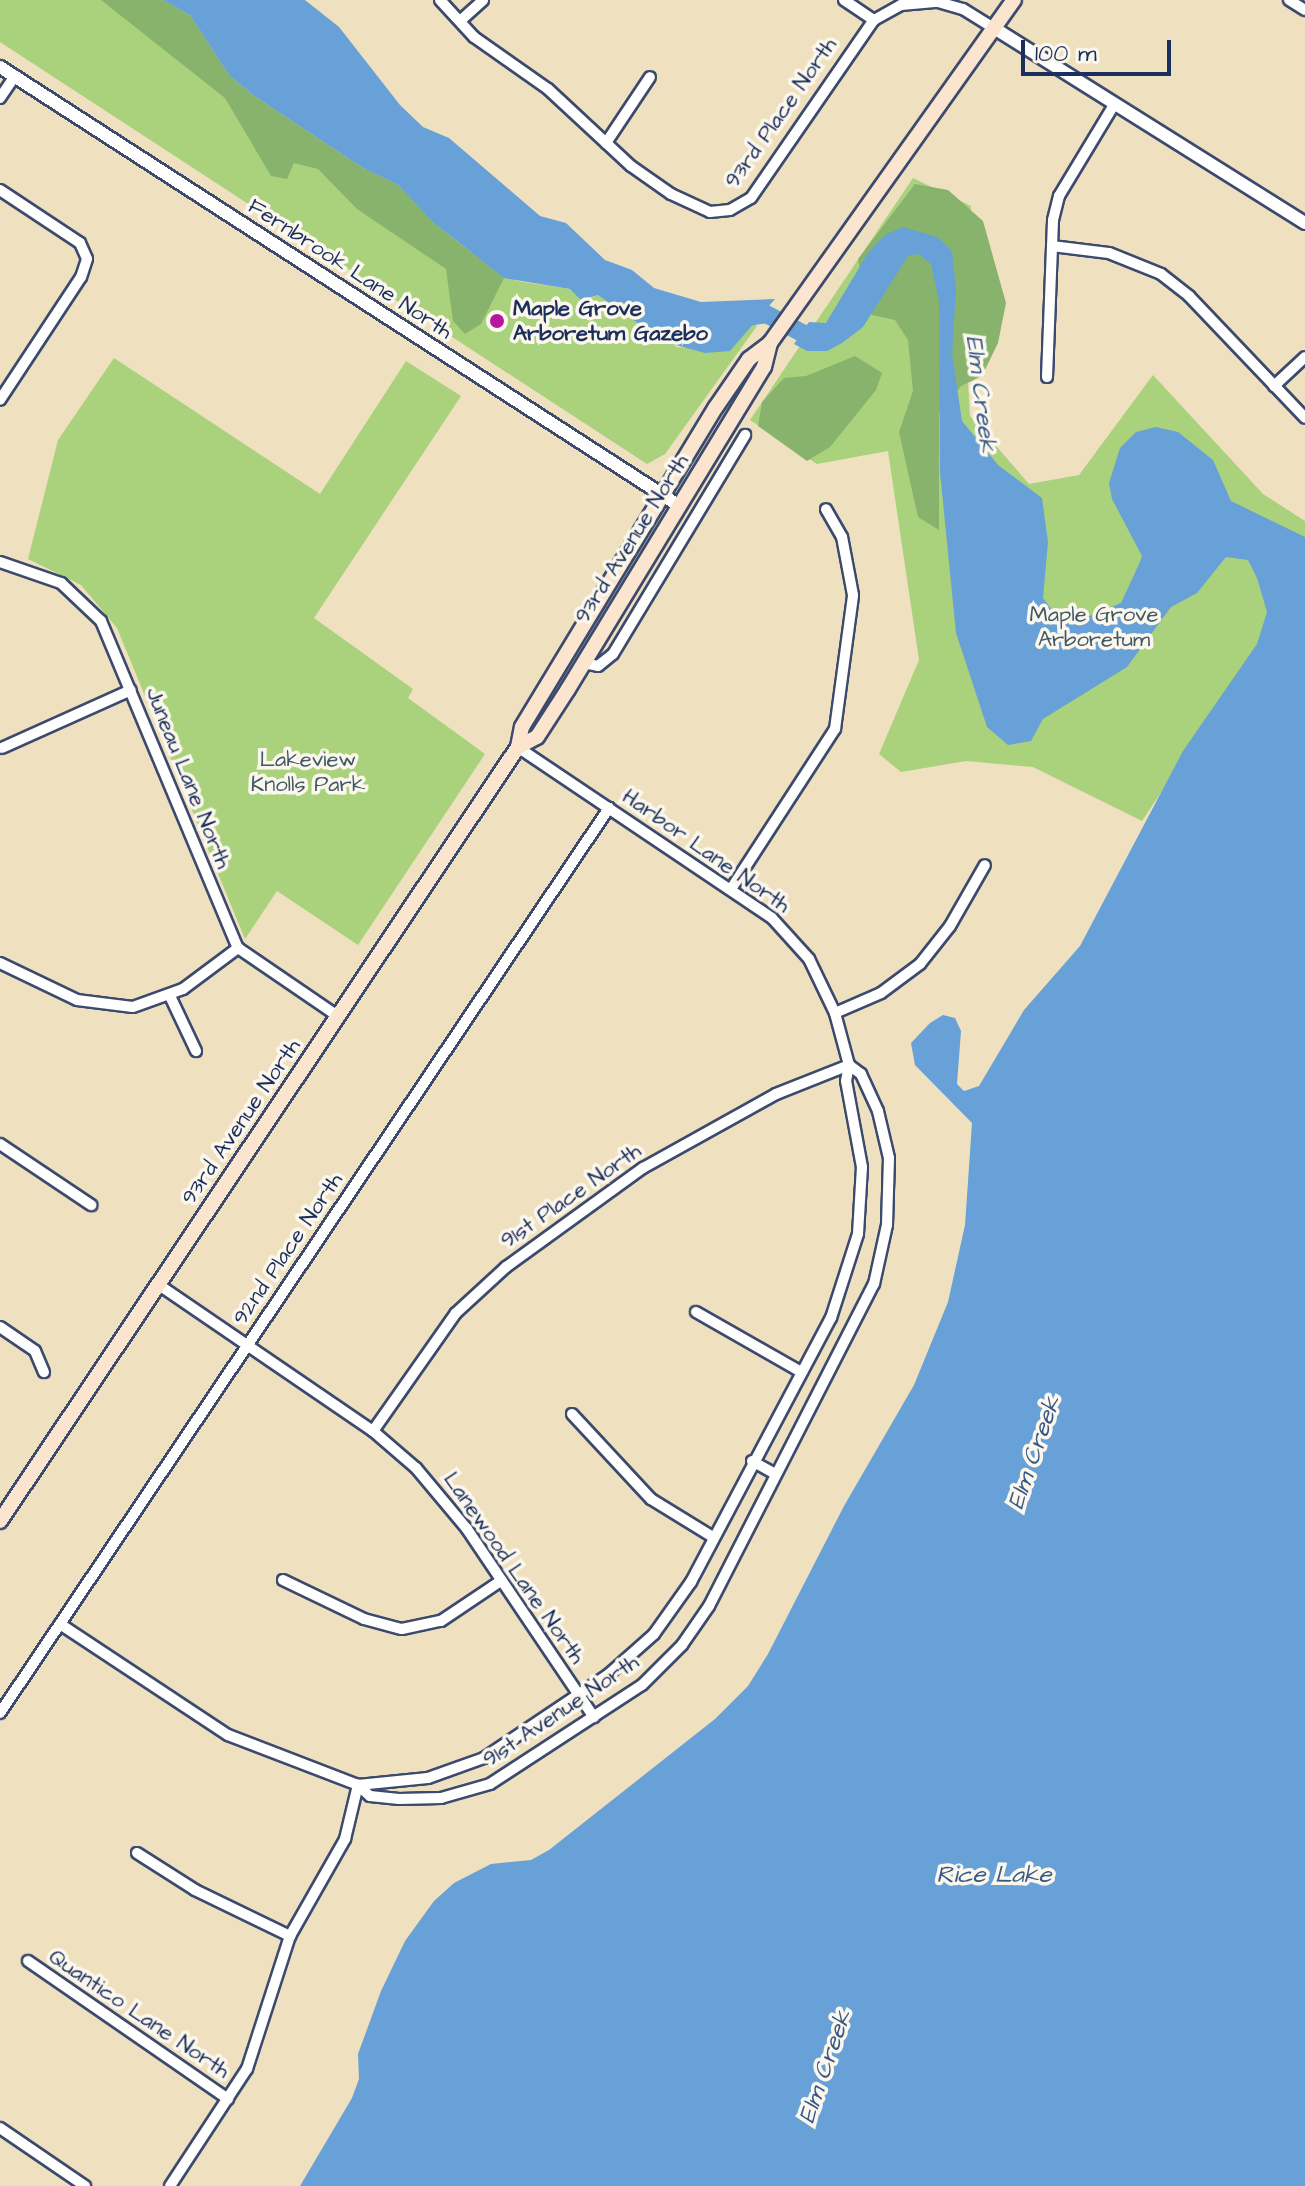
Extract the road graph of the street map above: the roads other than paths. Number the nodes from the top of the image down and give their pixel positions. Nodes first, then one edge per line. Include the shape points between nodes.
1 (440, 0) edge
2 (483, 0) edge
3 (844, 0) edge
4 (1014, 0) edge
5 (1289, 0) edge
6 (1305, 10) edge
7 (874, 20) junction
8 (460, 21) junction
9 (994, 28) junction
10 (0, 67) edge
11 (15, 76) junction
12 (650, 77) dead end
13 (0, 98) edge
14 (1114, 105) junction
15 (606, 143) junction
16 (0, 190) edge
17 (1305, 223) edge
18 (1052, 246) junction
19 (770, 343) junction
20 (1305, 357) edge
21 (1047, 377) dead end
22 (1274, 386) junction
23 (0, 400) edge
24 (1305, 418) edge
25 (745, 435) dead end
26 (661, 494) junction
27 (678, 505) junction
28 (826, 509) dead end
29 (697, 517) junction
30 (0, 562) edge
31 (583, 663) junction
32 (131, 690) junction
33 (518, 747) junction
34 (2, 748) dead end
35 (609, 808) junction
36 (985, 865) dead end
37 (731, 889) junction
38 (238, 948) junction
39 (0, 963) edge
40 (170, 996) junction
41 (835, 1013) junction
42 (339, 1017) junction
43 (196, 1051) dead end
44 (849, 1065) junction
45 (0, 1144) edge
46 (91, 1205) dead end
47 (159, 1285) junction
48 (696, 1312) dead end
49 (0, 1327) edge
50 (248, 1345) junction
51 (44, 1372) dead end
52 (801, 1372) junction
53 (572, 1414) dead end
54 (373, 1431) junction
55 (752, 1461) junction
56 (775, 1474) junction
57 (0, 1521) edge
58 (713, 1537) junction
59 (283, 1580) dead end
60 (502, 1580) junction
61 (60, 1624) junction
62 (579, 1695) junction
63 (0, 1713) edge
64 (594, 1717) junction
65 (358, 1785) junction
66 (137, 1853) dead end
67 (290, 1936) junction
68 (28, 1961) dead end
69 (228, 2099) junction
70 (0, 2128) edge
71 (85, 2186) edge
72 (170, 2186) edge

1 - 8 street
2 - 8 street
3 - 7 street
4 - 9 main road, 93rd Avenue North
5 - 6 street
7 - 9 street via 901,5 924,1 963,9
7 - 15 street, 93rd Place North via 751,198 730,210 710,212 671,194
8 - 15 street via 494,53 548,89
9 - 14 street
9 - 19 main road, 93rd Avenue North
10 - 11 street, Fernbrook Lane North
11 - 13 street
11 - 26 street, Fernbrook Lane North
12 - 15 street
14 - 17 street
14 - 18 street via 1059,196
16 - 23 street via 84,250 81,277
18 - 21 street
18 - 22 street via 1109,253 1161,274 1189,296
19 - 26 main road, 93rd Avenue North via 749,359
19 - 27 main road, 93rd Avenue North via 764,367
20 - 22 street
22 - 24 street
25 - 29 street
26 - 27 street, Fernbrook Lane North
26 - 33 main road, 93rd Avenue North via 522,727
27 - 29 street
27 - 31 main road, 93rd Avenue North
28 - 37 street via 842,537 853,595 835,729
29 - 31 street via 613,654 598,666
30 - 32 street, Juneau Lane North via 46,575 86,603 107,631
31 - 33 main road, 93rd Avenue North via 537,737
32 - 34 street
32 - 38 street, Juneau Lane North
33 - 35 street, Harbor Lane North
33 - 42 main road, 93rd Avenue North
35 - 37 street, Harbor Lane North
35 - 50 street, 92nd Place North
36 - 41 street via 950,926 920,964 881,993
37 - 41 street, Harbor Lane North via 791,936 817,973
38 - 40 street
38 - 42 street
39 - 40 street via 91,1004 133,1007
40 - 43 street
41 - 44 street, Harbor Lane North
42 - 47 main road, 93rd Avenue North
44 - 52 street, 91st Avenue North via 846,1081 862,1167 858,1234 837,1304
44 - 54 street, 91st Place North via 776,1094 643,1168 506,1267 456,1313
44 - 56 street, 91st Avenue North via 861,1074 884,1129 889,1169 886,1238 856,1329
45 - 46 street
47 - 50 street, Lanewood Lane North
47 - 57 main road, 93rd Avenue North
48 - 52 street
49 - 51 street via 35,1351
50 - 54 street, Lanewood Lane North
50 - 61 street, 92nd Place North
52 - 55 street, 91st Avenue North
53 - 58 street via 651,1499
54 - 60 street, Lanewood Lane North via 443,1497
55 - 56 street
55 - 58 street, 91st Avenue North
56 - 64 street, 91st Avenue North via 700,1621 655,1673
58 - 62 street, 91st Avenue North via 683,1596 654,1634
59 - 60 street via 364,1619 402,1629 441,1621
60 - 62 street, Lanewood Lane North
61 - 63 street, 92nd Place North
61 - 65 street via 228,1735
62 - 64 street, Lanewood Lane North
62 - 65 street, 91st Avenue North via 484,1758 428,1778
64 - 65 street, 91st Avenue North via 516,1770 474,1790 399,1799 370,1796
65 - 67 street via 345,1839
66 - 67 street via 195,1890
67 - 69 street via 255,2049
68 - 69 street, Quantico Lane North
69 - 72 street
70 - 71 street

